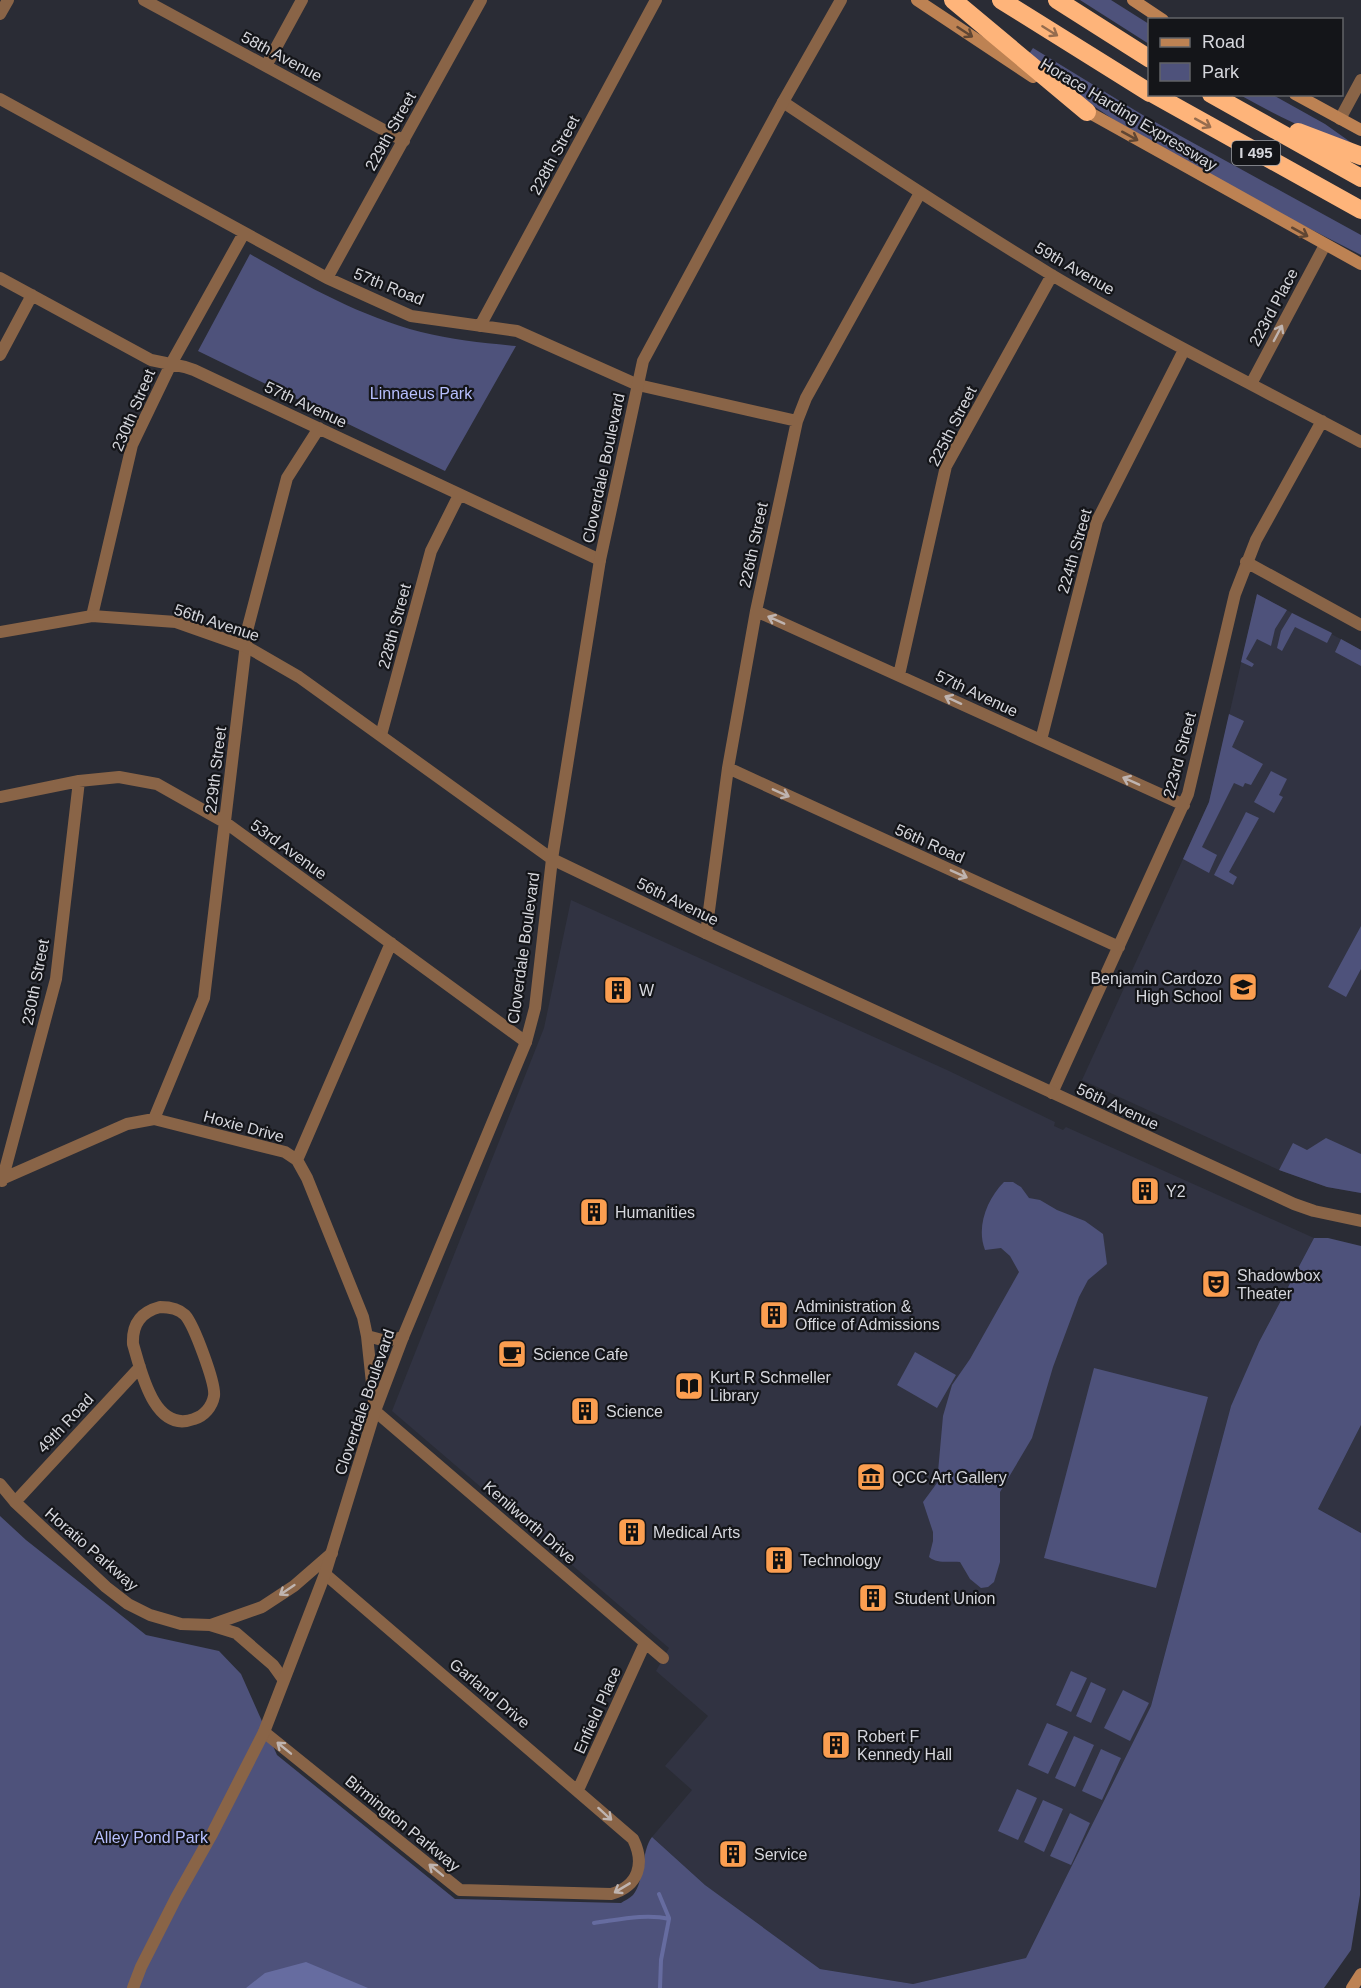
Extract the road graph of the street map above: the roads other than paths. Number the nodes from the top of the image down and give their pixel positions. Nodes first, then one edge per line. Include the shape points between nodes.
1 (8, 0) edge
2 (144, 0) edge
3 (302, 0) edge
4 (481, 0) edge
5 (656, 0) edge
6 (841, 0) edge
7 (917, 0) edge
8 (953, 0) edge
9 (1001, 0) edge
10 (1057, 0) edge
11 (1133, 0) edge
12 (0, 14) edge
13 (1159, 18) edge
14 (1148, 57) edge
15 (266, 66) junction
16 (1361, 80) edge
17 (1148, 92) edge
18 (1155, 96) edge
19 (1214, 96) edge
20 (1226, 96) edge
21 (1299, 96) edge
22 (0, 99) edge
23 (783, 102) junction
24 (1087, 112) junction
25 (1341, 119) junction
26 (1361, 130) edge
27 (404, 141) junction
28 (1361, 156) edge
29 (1361, 178) edge
30 (920, 194) junction
31 (1361, 210) edge
32 (244, 233) junction
33 (1325, 245) junction
34 (1361, 264) edge
35 (1052, 274) junction
36 (0, 278) edge
37 (327, 278) junction
38 (32, 295) junction
39 (480, 326) junction
40 (1184, 350) junction
41 (0, 355) edge
42 (171, 364) junction
43 (1251, 384) junction
44 (638, 385) junction
45 (797, 421) junction
46 (1322, 421) junction
47 (319, 428) junction
48 (1361, 442) edge
49 (459, 495) junction
50 (600, 560) junction
51 (1246, 562) junction
52 (756, 611) junction
53 (92, 616) junction
54 (1361, 625) edge
55 (0, 632) edge
56 (247, 647) junction
57 (898, 675) junction
58 (381, 735) junction
59 (1041, 740) junction
60 (728, 768) junction
61 (79, 781) junction
62 (0, 797) edge
63 (1184, 805) junction
64 (226, 823) junction
65 (552, 859) junction
66 (706, 933) junction
67 (391, 943) junction
68 (1119, 947) junction
69 (526, 1042) junction
70 (1052, 1093) junction
71 (154, 1119) junction
72 (297, 1160) junction
73 (2, 1182) edge
74 (1361, 1221) edge
75 (368, 1336) junction
76 (403, 1337) junction
77 (140, 1367) junction
78 (375, 1411) junction
79 (0, 1484) edge
80 (15, 1502) junction
81 (332, 1553) junction
82 (325, 1574) junction
83 (210, 1625) junction
84 (645, 1643) junction
85 (663, 1658) dead end
86 (283, 1679) junction
87 (264, 1732) junction
88 (578, 1790) junction
89 (633, 1839) joint
90 (1361, 1974) edge
91 (133, 1988) edge
92 (1352, 1988) edge

1 - 12 street
2 - 15 street, 58th Avenue
3 - 15 street
4 - 27 street, 229th Street
5 - 39 street, 228th Street
6 - 23 street, Cloverdale Boulevard
7 -> 24 main road, Horace Harding Expressway
8 - 24 highway
9 -> 17 highway, I 495
10 - 14 highway
11 - 13 main road
15 - 27 street, 58th Avenue
16 - 25 street
18 -> 31 highway, I 495
19 - 29 highway, I 495
20 - 28 highway via 1300,133
21 - 25 main road
22 - 32 street, 57th Road
23 - 30 street, 59th Avenue
23 - 44 street, Cloverdale Boulevard via 643,361
24 -> 33 main road, Horace Harding Expressway
25 - 26 main road
27 - 37 street, 229th Street
30 - 35 street, 59th Avenue
30 - 45 street, 226th Street via 806,398
32 - 37 street, 57th Road
32 - 42 street, 230th Street
33 - 34 main road, Horace Harding Expressway
43 -> 33 street, 223rd Place
35 - 40 street, 59th Avenue
35 - 57 street, 225th Street via 946,466
36 - 38 street, 57th Avenue
37 - 39 street, 57th Road via 411,315
38 - 41 street
38 - 42 street, 57th Avenue via 151,360
39 - 44 street, 57th Road via 517,331
40 - 43 street, 59th Avenue
40 - 59 street, 224th Street via 1097,521
42 - 47 street, 57th Avenue
42 - 53 street, 230th Street via 132,445
43 - 46 street, 59th Avenue
44 - 45 street, 57th Road
44 - 50 street, Cloverdale Boulevard
45 - 52 street, 226th Street
46 - 48 street, 59th Avenue
46 - 51 street, 223rd Street
47 - 49 street, 57th Avenue
47 - 56 street, 229th Street via 286,478 248,627
49 - 50 street, 57th Avenue
49 - 58 street, 228th Street via 431,551
50 - 65 street, Cloverdale Boulevard
51 - 54 street
51 - 63 street, 223rd Street
57 -> 52 street, 57th Avenue
52 - 60 street, 226th Street
53 - 55 street, 56th Avenue
53 - 56 street, 56th Avenue via 176,622
56 - 58 street, 56th Avenue via 299,677
56 - 64 street, 229th Street
59 -> 57 street, 57th Avenue
58 - 65 street, 56th Avenue
63 -> 59 street, 57th Avenue
60 - 66 street, 226th Street
60 -> 68 street, 56th Road
61 - 62 street, 53rd Avenue
61 - 64 street, 53rd Avenue via 119,777 158,784
61 - 73 street, 230th Street via 56,979
63 - 68 street, 223rd Street
64 - 67 street, 53rd Avenue
64 - 71 street, 229th Street via 204,998
65 - 66 street, 56th Avenue
65 - 69 street, Cloverdale Boulevard via 535,1008
66 - 70 street, 56th Avenue
67 - 69 street, 53rd Avenue
67 - 72 street
68 - 70 street, 223rd Street
69 - 76 street, Cloverdale Boulevard
70 - 74 street, 56th Avenue via 1294,1204
71 - 72 street, Hoxie Drive via 285,1152
71 - 73 street, Hoxie Drive via 128,1124
72 - 75 street, Hoxie Drive
75 - 76 street via 386,1341
75 - 78 street, Hoxie Drive
76 - 78 street, Cloverdale Boulevard
77 - 77 street via 155,1405 165,1416 189,1421 210,1407 214,1386 190,1322 179,1311 160,1307 140,1318 133,1334
77 - 80 street, 49th Road
78 - 81 street, Cloverdale Boulevard
78 - 84 street, Kenilworth Drive
79 - 80 street, Horatio Parkway
80 - 83 street, Horatio Parkway via 128,1604 181,1624
81 - 82 street, Cloverdale Boulevard
81 -> 83 street, Horatio Parkway via 262,1607
82 - 86 street, Cloverdale Boulevard
82 - 88 street, Garland Drive
83 - 86 street, Horatio Parkway via 236,1633 273,1665
84 - 85 street, Kenilworth Drive
84 - 88 street, Enfield Place
86 - 87 street, Cloverdale Boulevard
89 -> 87 street, Birmington Parkway via 640,1859 637,1874 618,1892 460,1890
87 - 91 street, Cloverdale Boulevard
88 -> 89 street, Garland Drive
90 - 92 main road

